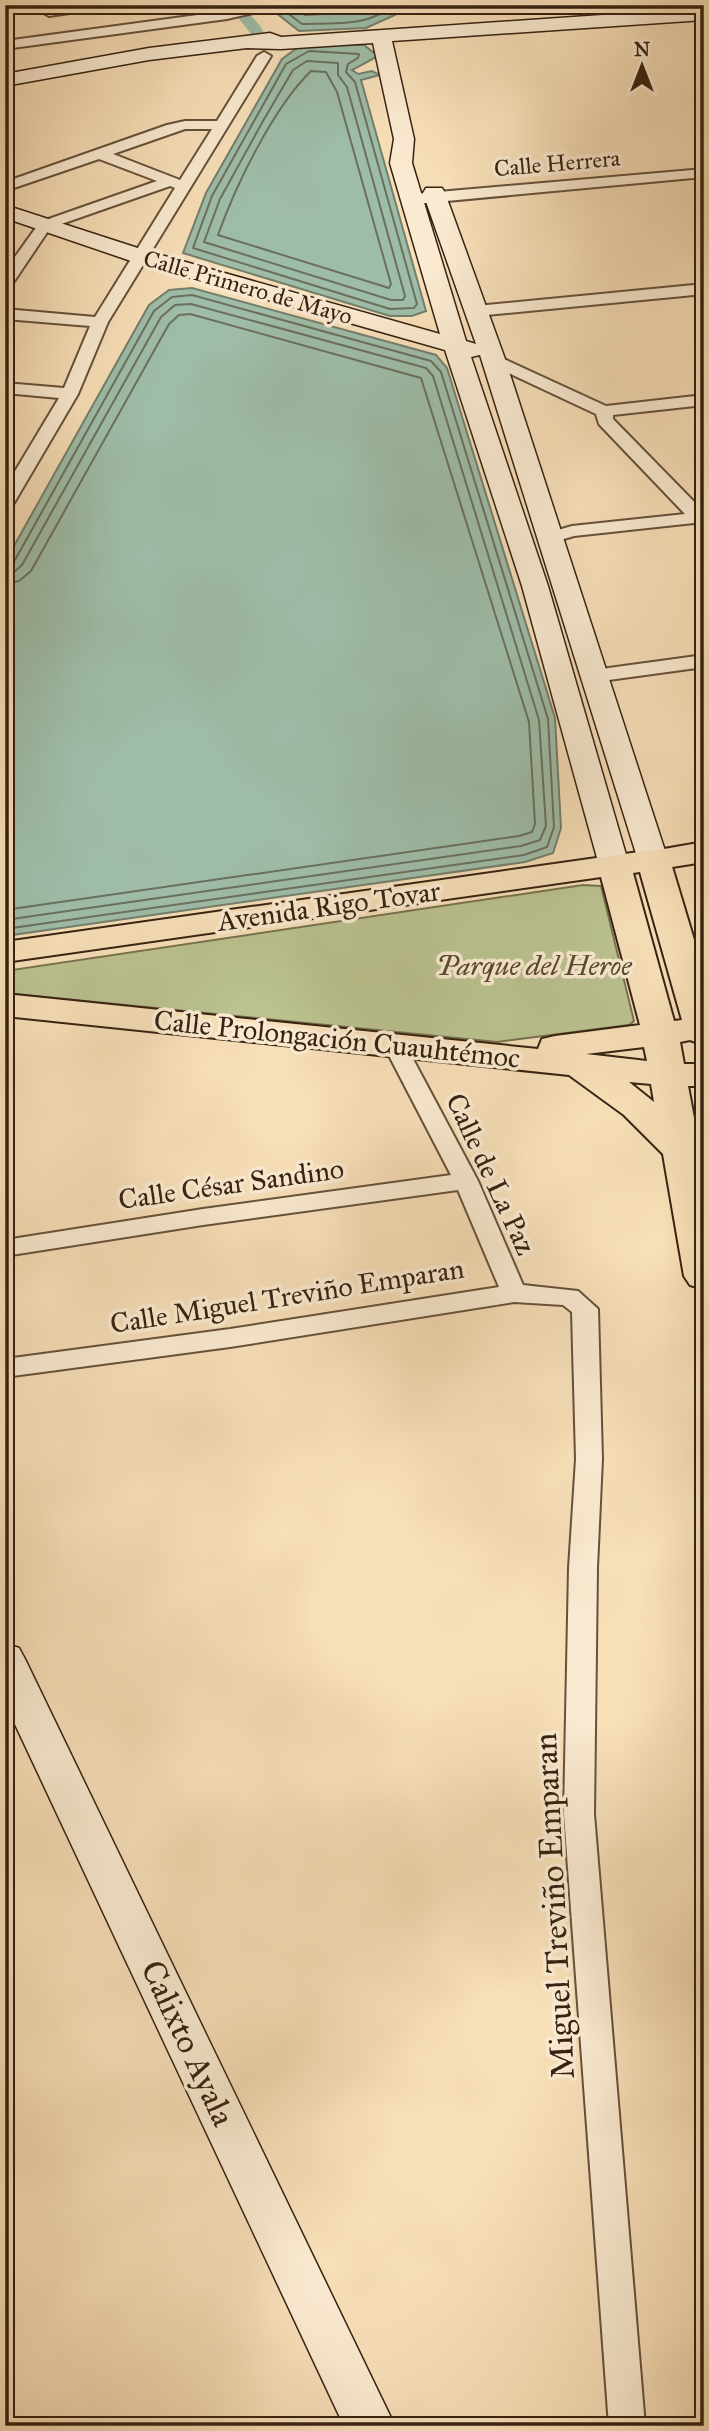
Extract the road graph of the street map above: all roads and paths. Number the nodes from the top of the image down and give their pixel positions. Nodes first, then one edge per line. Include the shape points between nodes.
1 (97, 5) edge
2 (210, 5) edge
3 (249, 8) edge
4 (49, 9) edge
5 (704, 14) edge
6 (227, 15) junction
7 (531, 25) junction
8 (381, 33) junction
9 (48, 40) junction
10 (5, 45) edge
11 (264, 57) dead end
12 (5, 80) edge
13 (219, 125) junction
14 (100, 154) junction
15 (704, 173) edge
16 (177, 183) junction
17 (5, 187) edge
18 (424, 198) junction
19 (5, 211) edge
20 (45, 225) junction
21 (5, 245) edge
22 (28, 247) junction
23 (139, 256) junction
24 (5, 283) edge
25 (701, 293) edge
26 (476, 311) junction
27 (5, 314) edge
28 (100, 322) junction
29 (452, 334) junction
30 (493, 359) junction
31 (5, 388) edge
32 (70, 394) junction
33 (704, 400) edge
34 (604, 411) junction
35 (5, 503) edge
36 (702, 519) edge
37 (550, 538) junction
38 (704, 661) edge
39 (594, 676) junction
40 (704, 852) edge
41 (653, 860) junction
42 (614, 865) junction
43 (5, 952) edge
44 (5, 1005) edge
45 (703, 1030) edge
46 (660, 1034) junction
47 (394, 1044) junction
48 (497, 1055) junction
49 (570, 1063) junction
50 (686, 1075) edge
51 (684, 1153) junction
52 (466, 1181) junction
53 (5, 1248) edge
54 (704, 1276) edge
55 (514, 1293) junction
56 (578, 1301) joint
57 (5, 1368) edge
58 (5, 1659) edge
59 (370, 2426) edge
60 (626, 2426) edge

1 - 4 street
2 - 6 street
3 - 6 street
4 - 9 street
5 - 7 main road
6 - 9 street
7 - 8 main road
7 - 8 main road via 428,26 415,22 412,15
8 - 12 main road via 149,54
8 - 18 main road via 404,139 422,161
9 - 10 street
11 - 13 street
13 - 14 street via 185,125
13 - 16 street
14 - 16 street
14 - 17 street
15 - 18 street, Calle Herrera
16 - 20 street
16 - 23 street
18 - 26 main road
18 - 29 main road
19 - 20 main road, Calle Primero de Mayo
20 - 22 street
20 - 23 main road, Calle Primero de Mayo
21 - 22 street
22 - 24 street
23 - 28 street
23 - 29 main road, Calle Primero de Mayo via 417,334
25 - 26 street
26 - 30 main road
27 - 28 street
28 - 32 street
29 - 30 main road
29 - 42 main road via 535,586
30 - 34 street
30 - 37 main road
31 - 32 street
32 - 35 street
33 - 34 street
34 - 36 street via 605,420
36 - 37 street via 572,531
37 - 39 main road
38 - 39 street
39 - 41 main road
40 - 41 main road, Avenida Rigo Tovar
41 - 42 main road, Avenida Rigo Tovar
41 - 45 main road
42 - 43 main road, Avenida Rigo Tovar
42 - 46 main road
44 - 47 main road, Calle Prolongación Cuauhtémoc
45 - 46 main road
46 - 48 main road
46 - 50 main road
47 - 48 main road, Calle Prolongación Cuauhtémoc
47 - 52 street, Calle de La Paz
48 - 49 main road, Calle Prolongación Cuauhtémoc
49 - 50 main road, Calle Prolongación Cuauhtémoc
49 - 51 main road via 622,1092
50 - 51 main road
51 - 54 main road
52 - 53 street, Calle César Sandino
52 - 55 street, Calle de La Paz
55 - 56 street, Calle Miguel Treviño Emparan
55 - 57 street, Calle Miguel Treviño Emparan
56 - 60 street, Miguel Treviño Emparan via 585,1309 589,1459 579,1814
58 - 59 main road, Calixto Ayala

